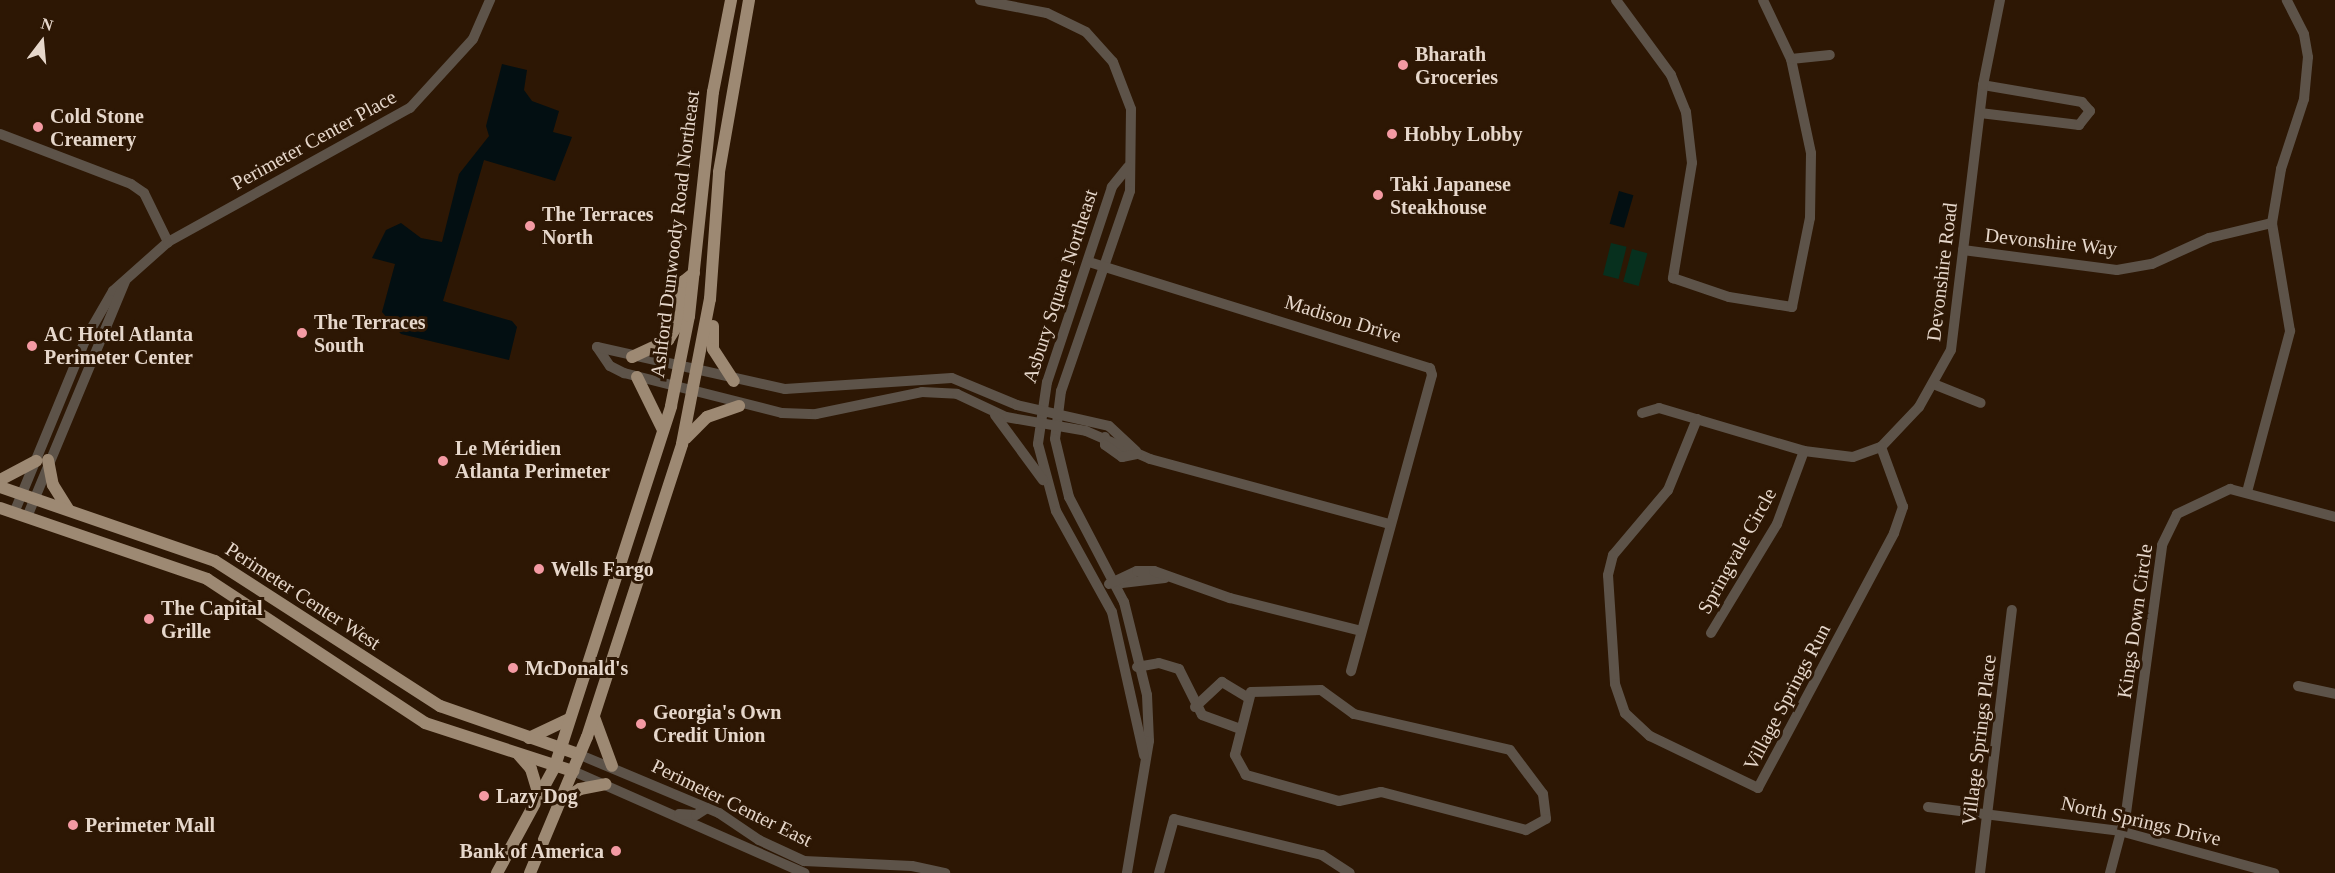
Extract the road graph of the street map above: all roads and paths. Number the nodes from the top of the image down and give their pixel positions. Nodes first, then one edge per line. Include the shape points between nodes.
1 (490, 0) edge
2 (731, 0) edge
3 (749, 0) edge
4 (980, 0) edge
5 (1616, 0) edge
6 (1762, 0) edge
7 (2000, 0) edge
8 (2287, 0) edge
9 (1830, 55) dead end
10 (1791, 59) junction
11 (1983, 85) junction
12 (1980, 112) junction
13 (0, 134) edge
14 (1128, 167) junction
15 (717, 207) junction
16 (2272, 223) junction
17 (168, 242) junction
18 (1963, 250) junction
19 (1089, 262) junction
20 (1107, 267) junction
21 (694, 273) junction
22 (632, 357) junction
23 (680, 368) junction
24 (698, 373) junction
25 (637, 377) junction
26 (734, 381) junction
27 (1935, 385) junction
28 (675, 387) junction
29 (693, 393) junction
30 (1981, 403) dead end
31 (739, 406) junction
32 (989, 408) junction
33 (1642, 413) dead end
34 (1040, 416) junction
35 (1056, 419) junction
36 (1697, 419) junction
37 (663, 430) junction
38 (682, 444) junction
39 (1881, 447) junction
40 (1804, 451) junction
41 (1137, 454) junction
42 (42, 460) junction
43 (0, 480) edge
44 (1046, 484) junction
45 (0, 487) edge
46 (2247, 492) junction
47 (28, 496) junction
48 (0, 508) edge
49 (68, 509) junction
50 (21, 515) junction
51 (2335, 517) edge
52 (1390, 524) junction
53 (1115, 583) junction
54 (1101, 588) junction
55 (2012, 610) dead end
56 (1361, 631) junction
57 (1712, 633) dead end
58 (362, 658) junction
59 (1141, 666) junction
60 (1128, 669) junction
61 (1351, 671) dead end
62 (351, 676) junction
63 (2298, 686) dead end
64 (2335, 694) edge
65 (1248, 698) junction
66 (1195, 708) junction
67 (594, 714) junction
68 (570, 719) junction
69 (1238, 728) junction
70 (529, 738) junction
71 (561, 749) junction
72 (578, 754) junction
73 (518, 755) junction
74 (1145, 760) junction
75 (555, 766) junction
76 (612, 766) junction
77 (573, 771) junction
78 (606, 784) junction
79 (540, 799) junction
80 (563, 800) junction
81 (1928, 807) dead end
82 (707, 808) junction
83 (664, 811) junction
84 (1988, 811) junction
85 (2120, 831) junction
86 (780, 863) junction
87 (861, 867) junction
88 (497, 873) edge
89 (530, 873) edge
90 (804, 873) edge
91 (945, 873) edge
92 (1127, 873) edge
93 (1159, 873) edge
94 (1350, 873) edge
95 (1980, 873) edge
96 (2110, 873) edge
97 (2274, 873) edge

1 - 17 street, Perimeter Center Place via 473,39 447,72 405,112
2 - 21 main road, Ashford Dunwoody Road Northeast via 710,112
3 - 15 main road, Ashford Dunwoody Road Northeast
4 - 14 street, Asbury Square Northeast via 1047,14 1099,44 1113,62 1131,109
5 - 10 street via 1671,75 1686,112 1692,163 1673,278 1729,297 1792,307 1810,218 1811,153
6 - 10 street
7 - 11 street, Devonshire Road
8 - 16 street via 2304,34 2307,76
9 - 10 street
11 - 12 street, Devonshire Road
11 - 12 street via 2082,102 2090,111 2079,125
12 - 18 street, Devonshire Road
13 - 17 street via 131,184 144,193
14 - 19 street, Asbury Square Northeast via 1112,187
14 - 20 street, Asbury Square Northeast via 1130,191
15 - 24 main road, Ashford Dunwoody Road Northeast via 714,275
15 - 26 main road via 722,266 712,341
16 - 18 street, Devonshire Way via 2209,238 2152,264 2117,270
16 - 46 street via 2290,331
17 - 42 street, Perimeter Center Place via 125,281
18 - 27 street, Devonshire Road via 1951,350
19 - 20 street, Madison Drive
19 - 34 street, Asbury Square Northeast
20 - 35 street, Asbury Square Northeast
20 - 52 street, Madison Drive via 1430,368 1432,375
21 - 22 main road via 683,282 676,327 668,340
21 - 23 main road, Ashford Dunwoody Road Northeast
22 - 23 street
22 - 25 street via 597,347 614,368
23 - 24 street
23 - 28 main road, Ashford Dunwoody Road Northeast
24 - 26 street
24 - 29 main road, Ashford Dunwoody Road Northeast
25 - 28 street
25 - 37 main road
26 - 34 street via 818,390 952,378
27 - 30 street
27 - 39 street, Devonshire Road
28 - 29 street
28 - 37 main road, Ashford Dunwoody Road Northeast
29 - 31 street
29 - 38 main road, Ashford Dunwoody Road Northeast
31 - 32 street via 809,415 929,391 957,394
31 - 38 main road via 707,417
32 - 34 street via 1006,417
32 - 44 street
33 - 36 street via 1659,408
34 - 35 street
34 - 44 street
35 - 41 street
35 - 41 street via 1109,426
35 - 53 street via 1066,490
36 - 39 street, Village Springs Run via 1668,490 1613,555 1608,575 1615,684 1625,713 1650,735 1758,788 1894,533 1903,507
36 - 40 street
37 - 68 main road, Ashford Dunwoody Road Northeast
38 - 67 main road, Ashford Dunwoody Road Northeast
39 - 40 street, Devonshire Road via 1853,458
40 - 57 street, Springvale Circle via 1777,524
41 - 52 street
42 - 43 main road
42 - 47 street, Perimeter Center Place
42 - 49 main road
44 - 54 street
45 - 47 main road, Perimeter Center West
46 - 51 street, Kings Down Circle
46 - 85 street, Kings Down Circle via 2219,490 2197,501 2177,514 2162,545
47 - 49 main road, Perimeter Center West
47 - 50 street, Perimeter Center Place
48 - 50 main road, Perimeter Center West
49 - 58 main road, Perimeter Center West via 231,568
50 - 62 main road, Perimeter Center West via 207,579
52 - 56 street, Madison Drive
53 - 54 street
53 - 56 street via 1146,570
53 - 59 street
54 - 60 street
55 - 84 street, Village Springs Place
56 - 61 street, Madison Drive
58 - 62 main road
58 - 70 main road, Perimeter Center West via 440,705
59 - 60 street
59 - 66 street via 1159,663 1179,669 1188,678
59 - 74 street via 1150,724
60 - 74 street
62 - 73 main road, Perimeter Center West via 425,723
63 - 64 street
65 - 66 street via 1222,682
65 - 69 street
65 - 69 street via 1251,692 1321,690 1354,714 1510,750 1543,794 1546,819 1526,830 1382,792 1339,801 1251,778 1237,761
66 - 69 street via 1208,719
67 - 72 main road, Ashford Dunwoody Road Northeast
67 - 76 main road
68 - 70 main road
68 - 71 main road, Ashford Dunwoody Road Northeast
70 - 71 main road, Perimeter Center West
71 - 72 main road, Perimeter Center West
71 - 75 main road, Ashford Dunwoody Road Northeast
72 - 76 street, Perimeter Center East
72 - 77 main road, Ashford Dunwoody Road Northeast
73 - 75 main road, Perimeter Center West
73 - 79 main road via 531,769
74 - 92 street via 1138,831
75 - 77 main road, Perimeter Center West
75 - 79 main road, Ashford Dunwoody Road Northeast
76 - 82 street, Perimeter Center East
77 - 78 street, Perimeter Center East
77 - 80 main road, Ashford Dunwoody Road Northeast
78 - 80 main road via 580,789
78 - 83 street, Perimeter Center East
79 - 88 main road, Ashford Dunwoody Road Northeast
80 - 89 main road, Ashford Dunwoody Road Northeast
81 - 84 street, North Springs Drive
82 - 83 street via 696,815
82 - 87 street, Perimeter Center East via 795,858
83 - 86 street, Perimeter Center East
84 - 85 street, North Springs Drive
84 - 95 street, Village Springs Place
85 - 96 street, Kings Down Circle
85 - 97 street, North Springs Drive
86 - 87 street via 848,873
86 - 90 street, Perimeter Center East
87 - 91 street, Perimeter Center East via 912,866
93 - 94 street via 1174,819 1322,855

